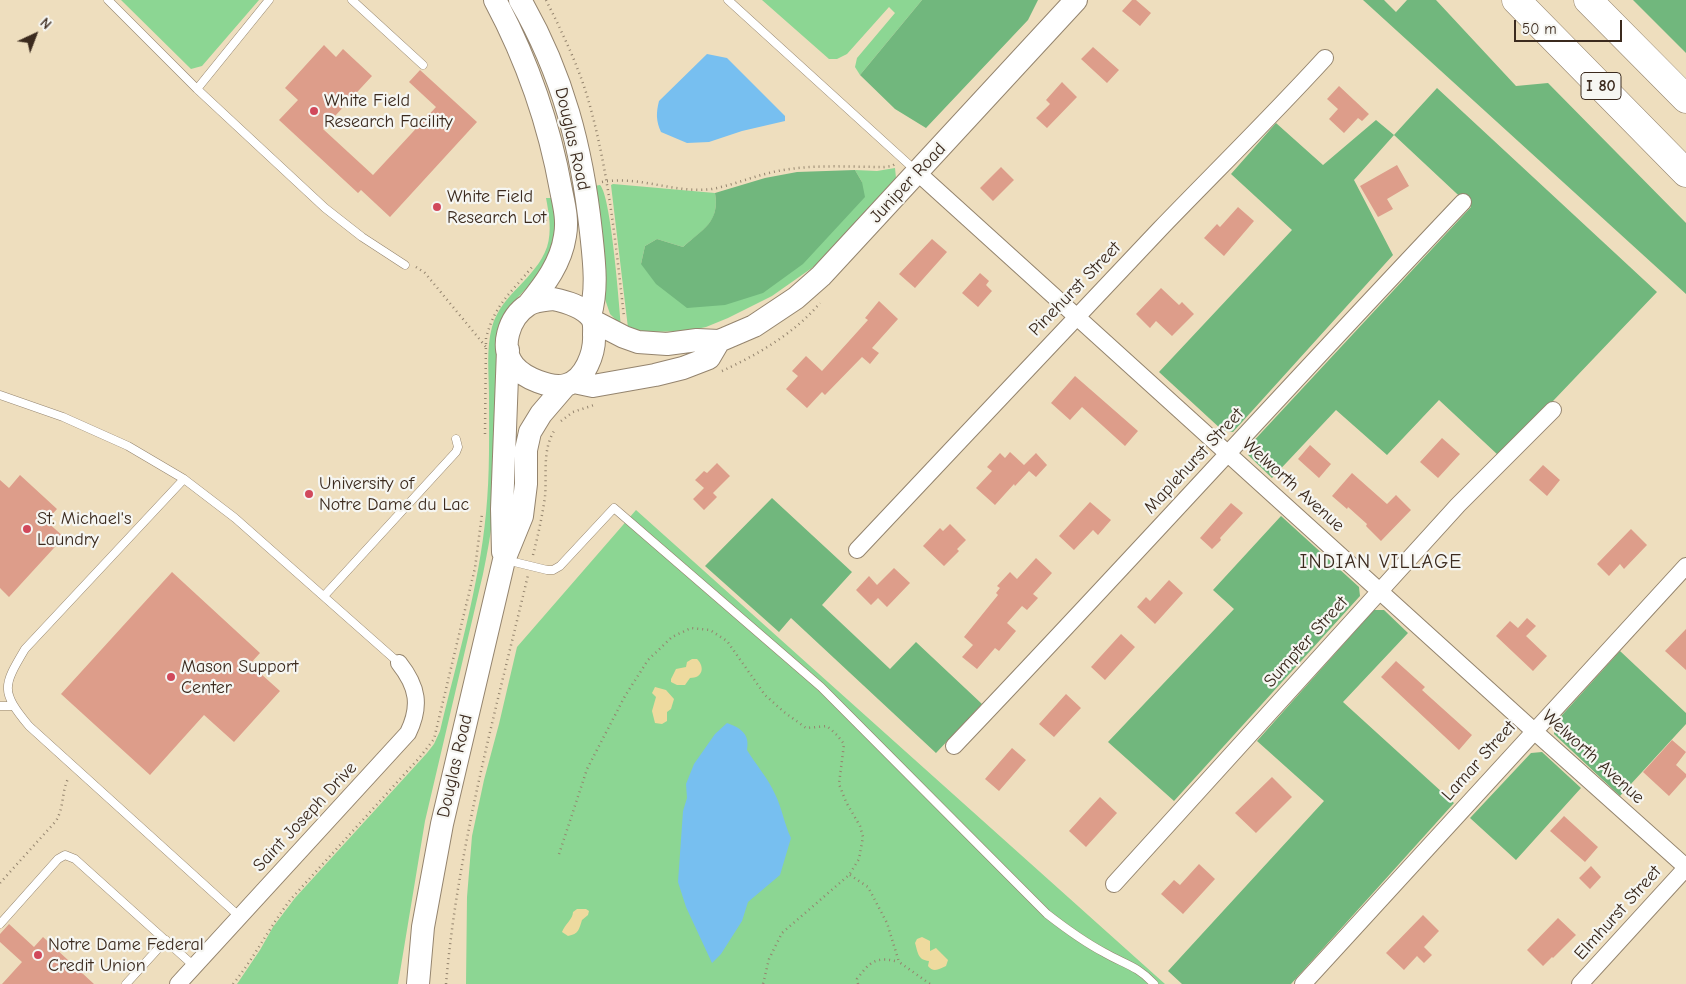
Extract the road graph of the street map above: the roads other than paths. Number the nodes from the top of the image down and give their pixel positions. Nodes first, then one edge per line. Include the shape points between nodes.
1 (108, 0) edge
2 (269, 0) edge
3 (352, 0) edge
4 (495, 0) edge
5 (520, 0) edge
6 (728, 0) edge
7 (1076, 0) edge
8 (1516, 0) edge
9 (1588, 0) edge
10 (1325, 58) dead end
11 (423, 66) dead end
12 (197, 89) junction
13 (1686, 100) edge
14 (918, 173) junction
15 (1686, 173) edge
16 (1462, 202) dead end
17 (405, 265) road end
18 (528, 305) junction
19 (1077, 316) junction
20 (592, 318) junction
21 (719, 341) junction
22 (508, 350) junction
23 (570, 384) junction
24 (1, 395) edge
25 (1553, 410) dead end
26 (456, 439) dead end
27 (1228, 454) junction
28 (184, 479) junction
29 (857, 550) dead end
30 (504, 560) junction
31 (1686, 566) edge
32 (1380, 590) junction
33 (324, 596) junction
34 (399, 663) joint
35 (0, 706) edge
36 (13, 706) junction
37 (1534, 731) junction
38 (954, 746) dead end
39 (1686, 868) edge
40 (1114, 884) dead end
41 (240, 917) junction
42 (0, 924) edge
43 (166, 940) junction
44 (194, 966) junction
45 (417, 981) edge
46 (126, 984) edge
47 (178, 984) edge
48 (1154, 984) edge
49 (1303, 984) edge
50 (1580, 984) edge

1 - 12 lane
2 - 12 lane
3 - 11 lane
4 - 18 street, Douglas Road via 538,97 566,216 562,252 554,270
5 - 20 street, Douglas Road via 559,83 580,157 594,260
6 - 14 lane
7 - 14 street, Juniper Road
8 - 15 highway, I 80
9 - 13 highway
10 - 19 street, Pinehurst Street
12 - 17 lane via 325,208 362,238
14 - 19 street, Welworth Avenue
14 - 21 street, Juniper Road via 821,276 796,298 754,326
16 - 27 street, Maplehurst Street
18 - 20 street via 553,299 577,307
18 - 22 street via 511,325 507,337
19 - 27 street, Welworth Avenue
19 - 29 street, Pinehurst Street
20 - 21 street, Juniper Road via 638,342
20 - 23 street via 595,344 591,360
21 - 23 street, Juniper Road via 709,358 682,368 593,386
22 - 23 street via 513,365 525,375 542,383
22 - 30 street, Douglas Road via 502,509
23 - 30 street, Douglas Road via 541,414 530,432 522,516
24 - 28 lane via 128,446
25 - 32 street, Sumpter Street via 1458,505
26 - 33 lane via 456,452
27 - 32 street, Welworth Avenue
27 - 38 street, Maplehurst Street
28 - 33 lane via 235,518
28 - 36 lane via 25,649 12,670 7,688
30 - 45 street, Douglas Road via 442,824 423,927
30 - 48 lane via 553,570 614,508 821,687 1047,914 1105,953 1138,969
31 - 37 street, Lamar Street
32 - 37 street, Welworth Avenue
32 - 40 street, Sumpter Street
33 - 34 lane
34 - 41 street, Saint Joseph Drive via 408,674 416,696 415,716 408,733
35 - 36 lane
36 - 41 lane via 29,726
37 - 39 street, Welworth Avenue
37 - 49 street, Lamar Street
39 - 50 street, Elmhurst Street
41 - 44 street, Saint Joseph Drive
42 - 43 lane via 65,855 75,859
43 - 44 lane
43 - 46 lane
44 - 47 street, Saint Joseph Drive

